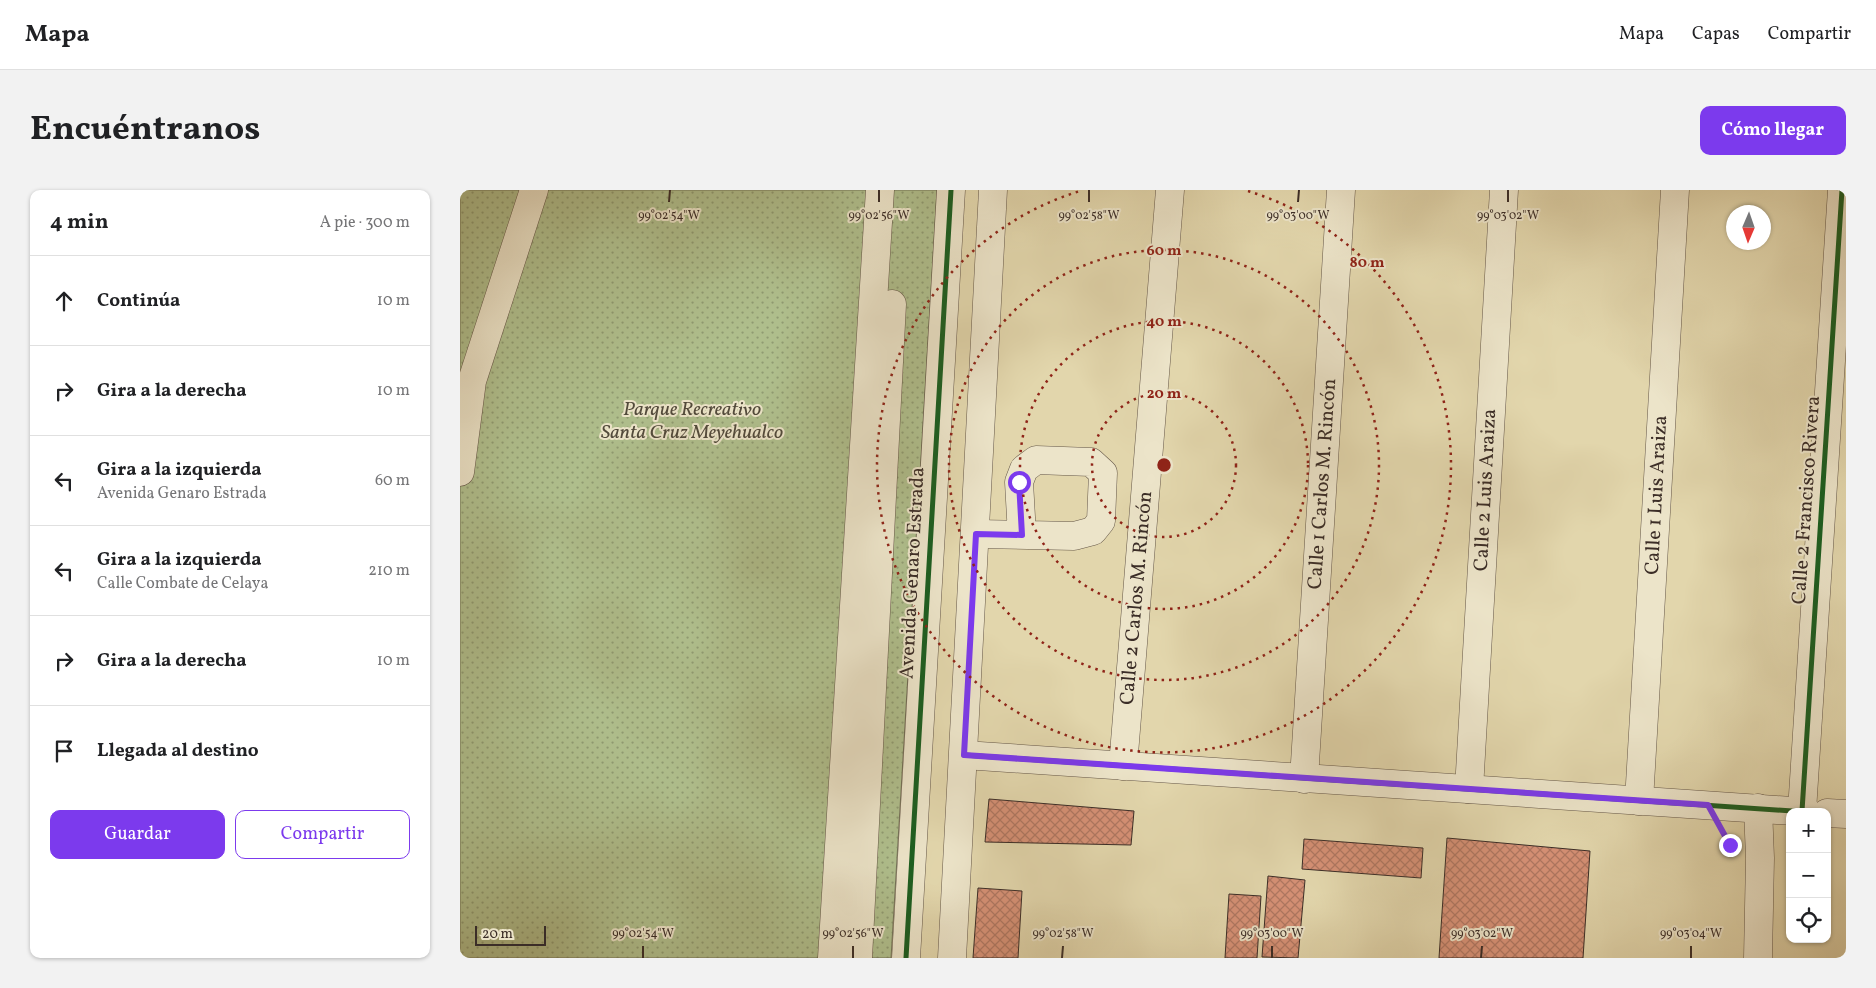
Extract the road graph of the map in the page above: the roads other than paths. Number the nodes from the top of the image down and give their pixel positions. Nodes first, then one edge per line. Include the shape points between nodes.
1 (534, 190) edge
2 (880, 190) edge
3 (898, 190) edge
4 (951, 190) edge
5 (993, 190) edge
6 (1170, 190) edge
7 (1341, 190) edge
8 (1504, 190) edge
9 (1676, 190) edge
10 (1842, 190) edge
11 (466, 382) edge
12 (460, 472) edge
13 (976, 534) junction
14 (1022, 535) dead end
15 (964, 755) junction
16 (1123, 766) junction
17 (1304, 779) junction
18 (1469, 790) junction
19 (1639, 801) junction
20 (1758, 808) junction
21 (1802, 808) edge
22 (1786, 811) edge
23 (1831, 813) edge
24 (1846, 814) edge
25 (832, 958) edge
26 (858, 958) edge
27 (906, 958) edge
28 (952, 958) edge
29 (1758, 958) edge

1 - 11 street
2 - 25 street
3 - 26 street
4 - 27 street, Avenida Genaro Estrada
5 - 13 street
6 - 16 street, Calle 2 Carlos M. Rincón
7 - 17 street, Calle 1 Carlos M. Rincón
8 - 18 street, Calle 2 Luis Araiza
9 - 19 street, Calle 1 Luis Araiza
10 - 21 street, Calle 2 Francisco Rivera
11 - 12 street
13 - 14 street
13 - 15 street
15 - 16 street
15 - 28 street
16 - 17 street
17 - 18 street
18 - 19 street
19 - 20 street
20 - 22 street
20 - 29 street
23 - 24 street

